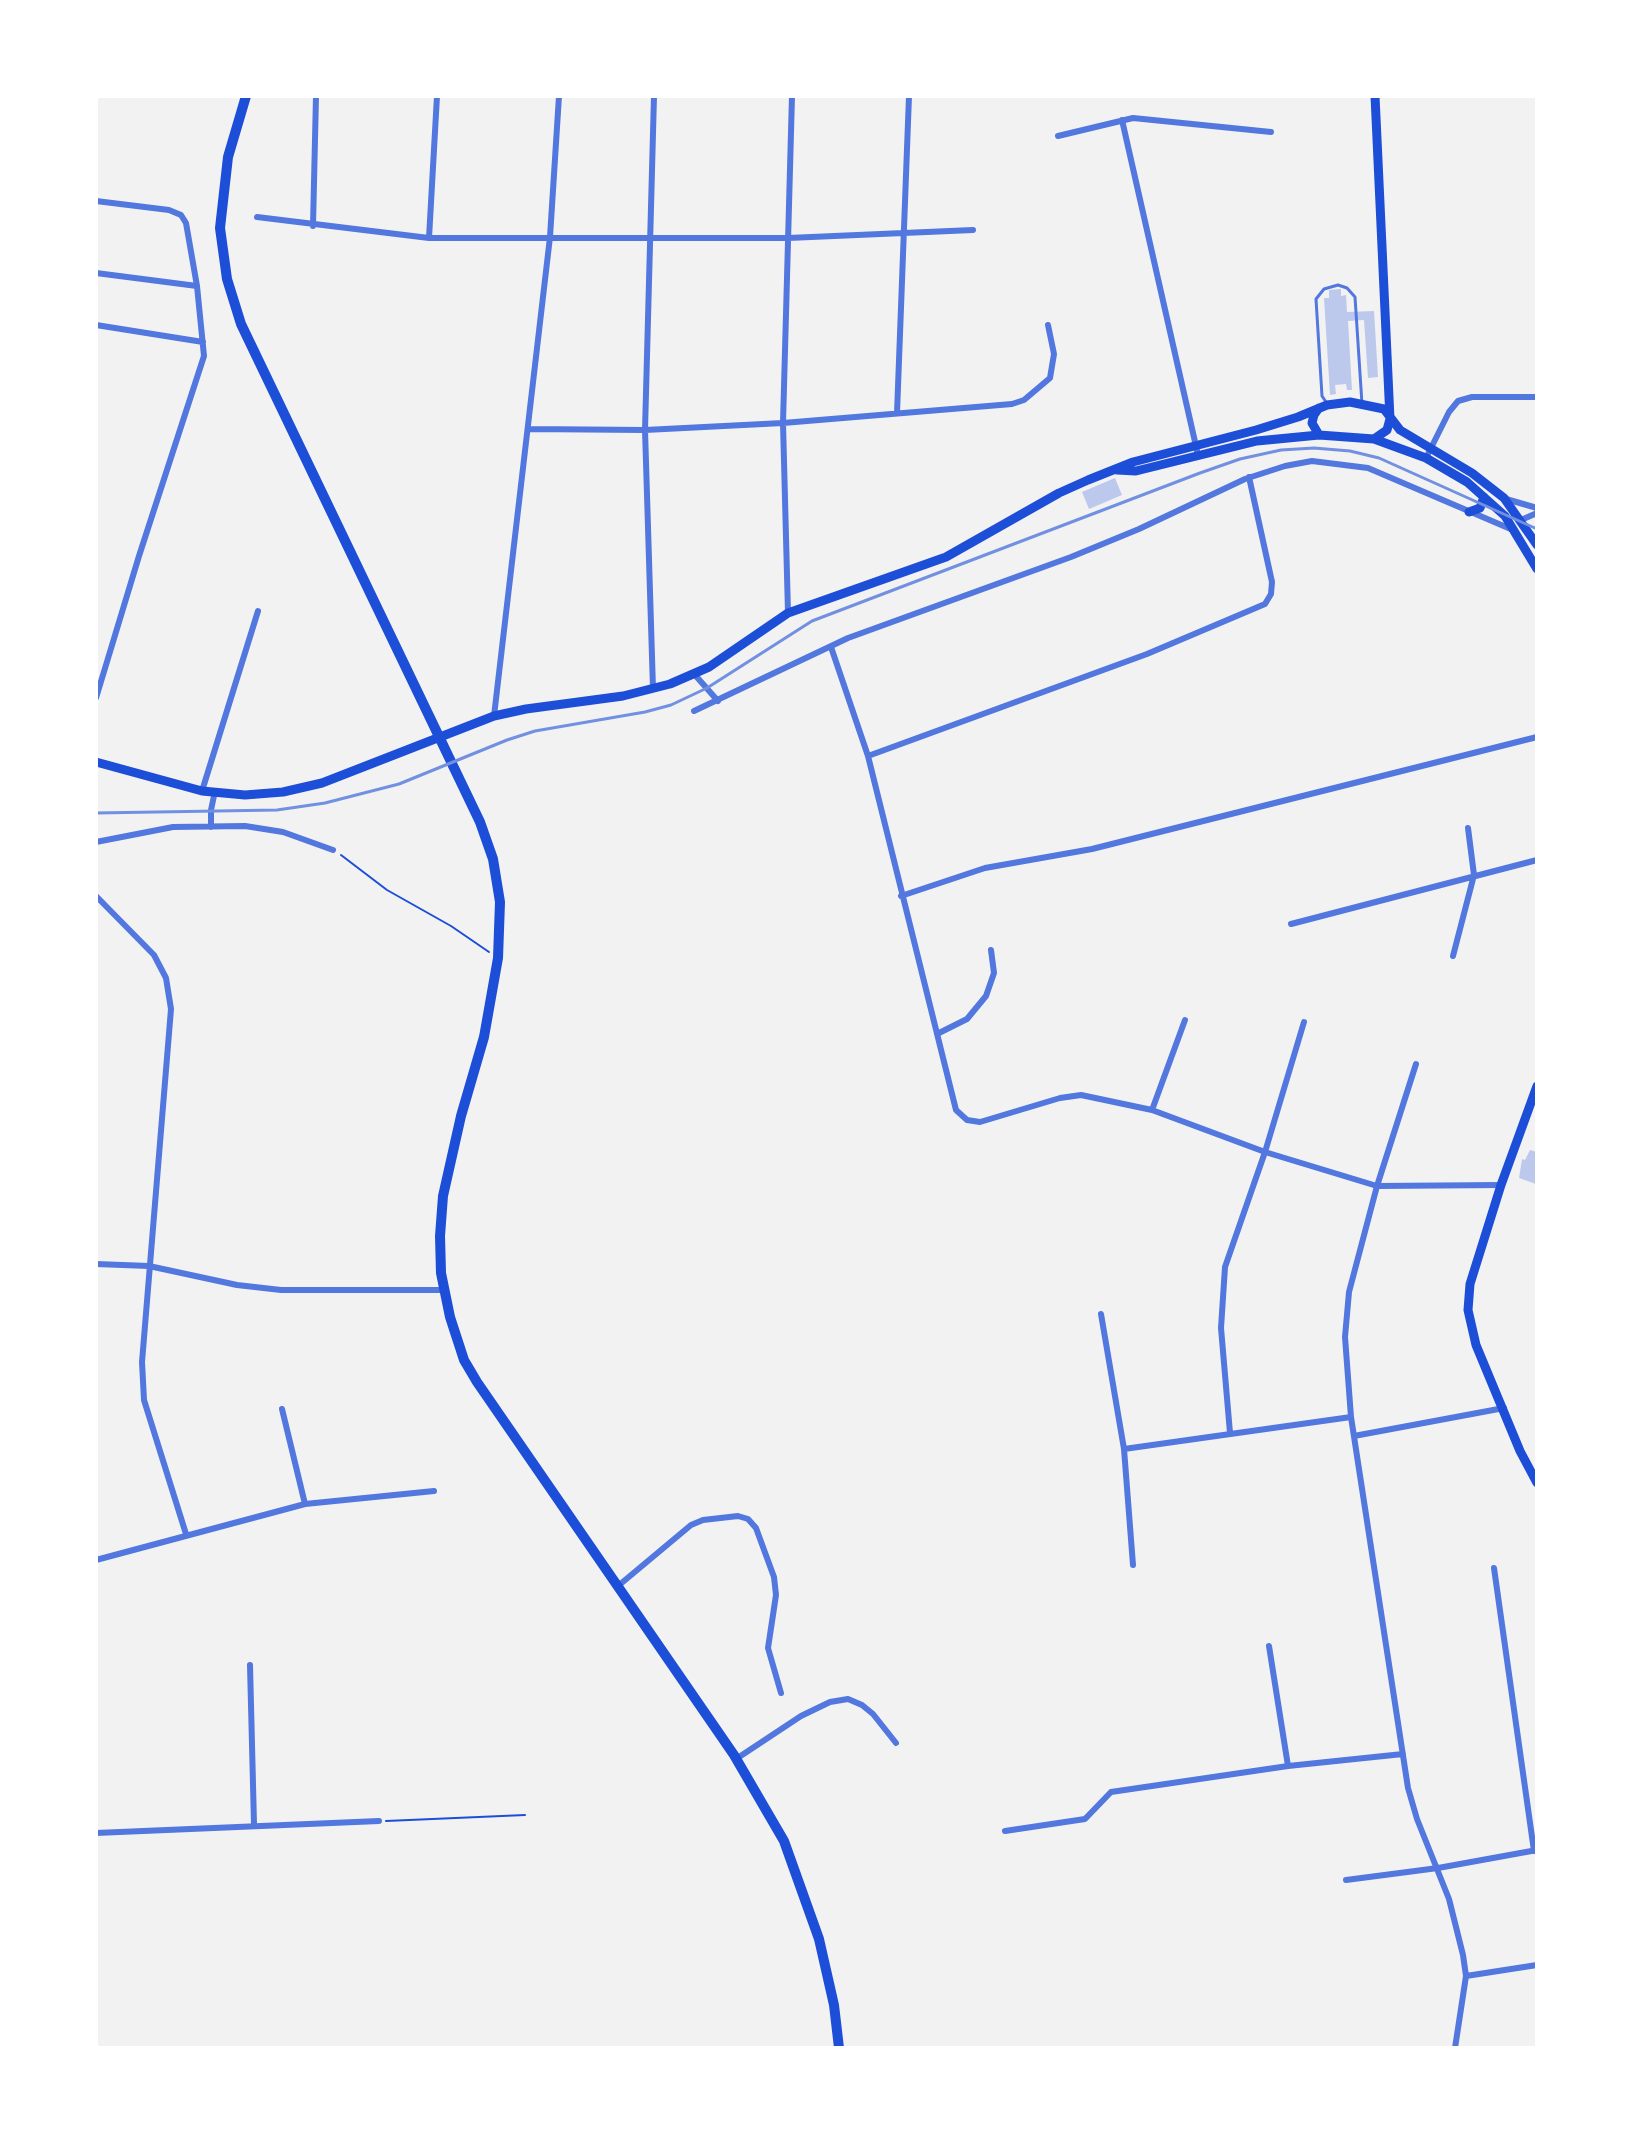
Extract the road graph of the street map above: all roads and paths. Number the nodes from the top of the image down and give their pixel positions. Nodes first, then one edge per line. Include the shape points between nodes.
1 (246, 96) edge
2 (316, 96) edge
3 (437, 96) edge
4 (559, 96) edge
5 (654, 96) edge
6 (792, 96) edge
7 (909, 96) edge
8 (1375, 96) edge
9 (1122, 120) junction
10 (1271, 132) dead end
11 (1058, 136) dead end
12 (96, 201) edge
13 (257, 217) dead end
14 (313, 226) junction
15 (973, 230) dead end
16 (905, 232) junction
17 (550, 237) junction
18 (429, 238) junction
19 (788, 238) junction
20 (650, 239) junction
21 (96, 273) edge
22 (197, 286) junction
23 (96, 325) edge
24 (1048, 325) dead end
25 (203, 342) junction
26 (1390, 386) junction
27 (1537, 397) edge
28 (1362, 404) junction
29 (1323, 406) junction
30 (1378, 406) junction
31 (897, 413) junction
32 (1390, 419) junction
33 (783, 423) junction
34 (528, 429) junction
35 (645, 430) junction
36 (1319, 435) junction
37 (1374, 439) junction
38 (1196, 450) junction
39 (1428, 453) junction
40 (1249, 477) junction
41 (1484, 497) junction
42 (1504, 498) junction
43 (1537, 511) edge
44 (1469, 512) junction
45 (1521, 520) junction
46 (1516, 532) junction
47 (1537, 545) edge
48 (1537, 569) edge
49 (258, 611) dead end
50 (788, 613) junction
51 (831, 647) junction
52 (695, 675) junction
53 (653, 689) junction
54 (96, 698) edge
55 (718, 701) junction
56 (694, 711) dead end
57 (494, 716) junction
58 (1537, 737) edge
59 (868, 756) junction
60 (96, 762) edge
61 (202, 791) junction
62 (215, 791) junction
63 (211, 827) junction
64 (1468, 828) dead end
65 (96, 842) edge
66 (333, 850) joint
67 (1537, 860) edge
68 (1474, 875) junction
69 (96, 896) edge
70 (901, 896) junction
71 (1291, 924) dead end
72 (991, 950) dead end
73 (1453, 956) dead end
74 (498, 958) junction
75 (1185, 1020) dead end
76 (1304, 1022) dead end
77 (937, 1034) junction
78 (1416, 1064) dead end
79 (1537, 1086) edge
80 (1152, 1110) junction
81 (1265, 1152) junction
82 (1501, 1185) junction
83 (1377, 1186) junction
84 (96, 1264) edge
85 (149, 1266) junction
86 (443, 1290) junction
87 (1101, 1314) dead end
88 (1504, 1408) junction
89 (282, 1409) dead end
90 (1351, 1417) junction
91 (1230, 1433) junction
92 (1354, 1436) junction
93 (1124, 1449) junction
94 (1537, 1483) edge
95 (434, 1491) dead end
96 (305, 1504) junction
97 (186, 1534) junction
98 (96, 1560) edge
99 (1133, 1565) dead end
100 (1494, 1568) dead end
101 (618, 1586) junction
102 (1269, 1646) dead end
103 (250, 1665) dead end
104 (781, 1693) dead end
105 (896, 1743) dead end
106 (1403, 1754) junction
107 (736, 1759) junction
108 (1288, 1766) junction
109 (525, 1815) dead end
110 (379, 1821) joint
111 (254, 1824) junction
112 (1005, 1831) dead end
113 (96, 1833) edge
114 (1536, 1851) edge
115 (1438, 1868) junction
116 (1346, 1880) dead end
117 (1537, 1965) edge
118 (1466, 1976) junction
119 (839, 2048) edge
120 (1455, 2048) edge

1 - 74 highway via 228,157 220,228 227,279 241,324 480,822 500,902
2 - 14 street
3 - 18 street
4 - 17 street
5 - 20 street
6 - 19 street
7 - 16 street
8 - 26 main road
9 - 10 street
9 - 11 street
9 - 38 street
12 - 22 street via 181,215
13 - 14 street
14 - 18 street
15 - 16 street
16 - 19 street
16 - 31 street
17 - 18 street
17 - 20 street
17 - 34 street
19 - 20 street
19 - 33 street
20 - 35 street
21 - 22 street
22 - 25 street
23 - 25 street
24 - 31 street via 1054,354 1050,378 1024,400
25 - 54 street via 204,356
26 - 30 main road
26 - 32 main road
27 - 39 street via 1458,401
28 - 29 main road
28 - 29 lane via 1355,297 1335,285 1316,299
28 - 30 main road
29 - 36 main road via 1312,423
29 - 38 main road
30 - 32 main road
31 - 33 street
32 - 37 main road via 1387,430
32 - 39 main road
33 - 35 street
33 - 50 street
34 - 35 street
34 - 57 street
35 - 53 street
36 - 37 main road
36 - 38 main road
37 - 39 main road
38 - 50 main road via 1136,471 1114,470 1059,493 946,557
39 - 41 main road
39 - 42 main road via 1472,473
40 - 44 street via 1312,461 1341,463 1368,468
40 - 51 street via 1071,557
40 - 59 street via 1272,582 1265,604 1147,654
41 - 44 main road via 1480,508
41 - 46 main road
42 - 43 street
42 - 45 main road
43 - 45 street
44 - 46 street
45 - 47 main road
46 - 48 main road
49 - 61 street
50 - 52 main road
51 - 55 street
51 - 59 street
52 - 53 main road
52 - 55 street
53 - 57 main road
55 - 56 street
57 - 62 main road via 322,783 245,795
58 - 70 street via 1092,849 985,868
59 - 70 street
60 - 61 main road
61 - 62 main road
62 - 63 street
63 - 65 street via 173,827
63 - 66 street via 283,832
64 - 68 street
66 - 74 path
67 - 68 street
68 - 71 street
68 - 73 street
69 - 85 street via 154,955 166,978 171,1009
70 - 77 street
72 - 77 street via 994,973 986,996 967,1019
74 - 86 highway via 484,1037 443,1196
75 - 80 street
76 - 81 street
77 - 80 street via 956,1110 967,1120 980,1122 1081,1095
78 - 83 street
79 - 82 main road
80 - 81 street
81 - 83 street
81 - 91 street via 1225,1267 1221,1328
82 - 83 street
82 - 88 main road via 1470,1284 1468,1310 1476,1345
83 - 90 street via 1349,1292 1345,1337
84 - 85 street
85 - 86 street via 281,1290
85 - 97 street via 144,1400
86 - 101 highway via 464,1360 477,1382
87 - 93 street
88 - 92 street
88 - 94 main road
89 - 96 street
90 - 91 street
90 - 92 street
91 - 93 street
92 - 106 street
93 - 99 street
95 - 96 street
96 - 97 street
97 - 98 street
100 - 114 street
101 - 104 street via 691,1525 738,1516 748,1519 774,1577 768,1648
101 - 107 highway
102 - 108 street
103 - 111 street
105 - 107 street via 873,1714 848,1699 801,1716
106 - 108 street
106 - 115 street via 1417,1819
107 - 119 highway via 796,1871 819,1939
108 - 112 street via 1111,1792 1085,1819
109 - 110 path
110 - 111 street
111 - 113 street
114 - 115 street
115 - 116 street
115 - 118 street
117 - 118 street
118 - 120 street

